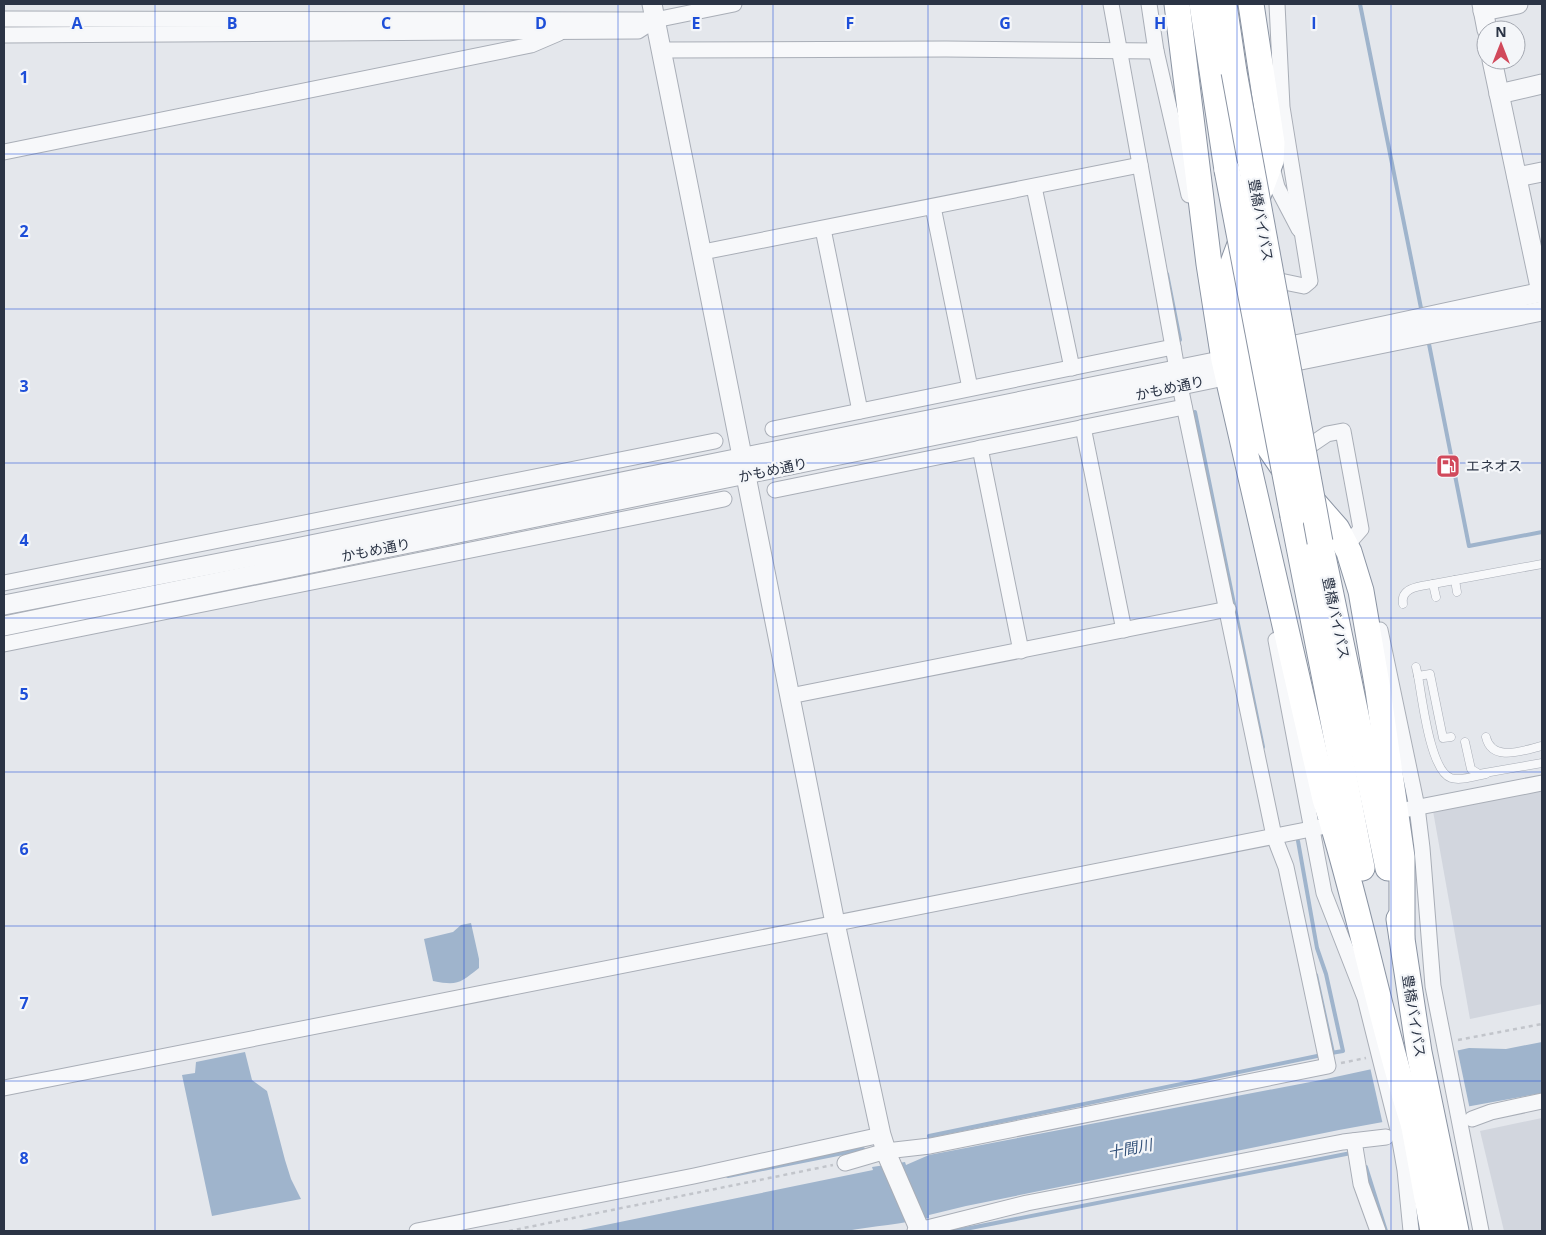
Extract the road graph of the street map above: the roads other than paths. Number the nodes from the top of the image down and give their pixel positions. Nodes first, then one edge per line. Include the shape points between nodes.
1 (734, 4) edge
2 (1111, 4) edge
3 (1149, 4) edge
4 (1177, 4) edge
5 (1202, 4) edge
6 (1224, 4) edge
7 (1252, 4) edge
8 (1277, 4) edge
9 (1518, 4) edge
10 (1483, 8) edge
11 (654, 12) edge
12 (4, 19) edge
13 (565, 31) junction
14 (4, 34) edge
15 (661, 50) junction
16 (1121, 50) junction
17 (1156, 51) junction
18 (1494, 70) edge
19 (1542, 84) edge
20 (1498, 94) junction
21 (4, 152) edge
22 (1271, 161) junction
23 (1140, 166) junction
24 (1542, 172) edge
25 (1517, 177) junction
26 (1034, 187) junction
27 (933, 207) junction
28 (823, 228) junction
29 (1304, 238) junction
30 (703, 252) junction
31 (1208, 252) junction
32 (1231, 277) junction
33 (1542, 304) edge
34 (1173, 347) junction
35 (1235, 366) junction
36 (1072, 368) junction
37 (1178, 377) junction
38 (970, 388) junction
39 (918, 399) junction
40 (1184, 407) junction
41 (860, 411) junction
42 (923, 420) junction
43 (1083, 428) junction
44 (772, 429) dead end
45 (925, 438) junction
46 (715, 440) dead end
47 (980, 448) junction
48 (744, 456) junction
49 (929, 458) junction
50 (1282, 466) junction
51 (747, 475) junction
52 (775, 490) dead end
53 (724, 499) dead end
54 (277, 529) junction
55 (1265, 535) junction
56 (1349, 554) junction
57 (1542, 564) edge
58 (285, 569) junction
59 (34, 577) junction
60 (1455, 580) junction
61 (4, 584) edge
62 (1433, 584) junction
63 (1457, 592) dead end
64 (1436, 597) dead end
65 (38, 598) junction
66 (1403, 604) dead end
67 (4, 605) edge
68 (1228, 609) junction
69 (74, 621) junction
70 (4, 626) edge
71 (1124, 630) junction
72 (4, 644) edge
73 (1022, 651) junction
74 (1416, 667) dead end
75 (1418, 676) junction
76 (790, 696) junction
77 (1450, 737) dead end
78 (1486, 737) dead end
79 (1465, 742) dead end
80 (1542, 746) edge
81 (1542, 763) edge
82 (1486, 774) junction
83 (1542, 783) edge
84 (1410, 809) junction
85 (1317, 827) junction
86 (1274, 836) junction
87 (835, 924) junction
88 (1402, 936) junction
89 (1392, 1057) junction
90 (4, 1088) edge
91 (1542, 1101) edge
92 (1465, 1118) junction
93 (1408, 1129) junction
94 (1354, 1141) junction
95 (885, 1148) junction
96 (845, 1163) road end
97 (920, 1230) edge
98 (417, 1231) edge
99 (1378, 1231) edge
100 (1411, 1231) edge
101 (1434, 1231) edge
102 (1456, 1231) edge
103 (1481, 1231) edge

1 - 11 street
2 - 16 street
3 - 17 street
4 - 31 highway
5 - 89 highway, 豊橋バイパス, bridge via 1228,170
6 - 88 highway, 豊橋バイパス, bridge via 1320,542
7 - 22 highway via 1271,121
8 - 29 street via 1282,107
9 - 10 street
11 - 12 street
11 - 13 street via 638,31
11 - 15 street
13 - 14 street
13 - 21 street via 531,45
15 - 16 street
15 - 30 street
16 - 17 street
16 - 23 street
17 - 31 street via 1198,240
18 - 20 street
19 - 20 street
20 - 25 street
22 - 29 street via 1278,187
22 - 32 highway
23 - 26 street
23 - 34 street
24 - 25 street
25 - 33 street
26 - 27 street
26 - 36 street
27 - 28 street
27 - 38 street
28 - 30 street
28 - 41 street
29 - 32 street via 1310,272 1308,285 1241,274
30 - 48 street
31 - 35 highway
32 - 35 highway
33 - 35 street, かもめ通り
34 - 36 street
34 - 37 street
35 - 37 street, かもめ通り
35 - 50 highway via 1260,434
35 - 55 highway
36 - 38 street
37 - 40 street
37 - 42 street, かもめ通り
37 - 45 street, かもめ通り
38 - 39 street
39 - 41 street
39 - 42 street
40 - 43 street
40 - 68 street
41 - 44 street
42 - 48 street, かもめ通り
43 - 47 street
43 - 71 street
45 - 49 street
45 - 51 street, かもめ通り
46 - 54 street
47 - 49 street
47 - 73 street
48 - 51 street
48 - 58 street, かもめ通り
49 - 52 street
50 - 56 highway via 1337,529
50 - 56 street via 1327,434 1342,432 1362,529
51 - 58 street, かもめ通り
51 - 76 street
53 - 58 street
54 - 58 street
54 - 59 street
55 - 85 street via 1262,570
55 - 89 highway via 1325,799 1347,866
56 - 84 street via 1372,589
56 - 88 highway via 1361,590 1402,858
57 - 60 lane
58 - 65 street, かもめ通り
58 - 69 street, かもめ通り
59 - 61 street
59 - 65 street
60 - 62 lane
60 - 63 lane
62 - 64 lane
62 - 66 lane via 1410,588 1404,595
65 - 67 street, かもめ通り
68 - 71 street
68 - 86 street
69 - 70 street, かもめ通り
69 - 72 street
71 - 73 street
73 - 76 street
74 - 75 lane
75 - 77 lane via 1430,674 1444,738
75 - 82 lane via 1433,752 1442,771 1449,778 1457,779
76 - 87 street
78 - 80 lane via 1496,752 1508,753
79 - 82 lane via 1471,769
81 - 82 lane
83 - 84 street
84 - 92 street via 1422,848 1433,986 1444,1048
85 - 86 street
85 - 89 street via 1324,893
86 - 87 street
86 - 95 street via 1286,867 1328,1066 940,1144
87 - 90 street
87 - 95 street
88 - 89 highway, 豊橋バイパス
89 - 93 highway, 豊橋バイパス
89 - 93 street
91 - 92 street
92 - 103 street
93 - 94 street
93 - 100 street via 1405,1170
93 - 101 highway, 豊橋バイパス
93 - 102 highway, 豊橋バイパス
94 - 97 street via 1027,1203
94 - 99 street via 1362,1184
95 - 96 street
95 - 97 street
95 - 98 street via 684,1178

